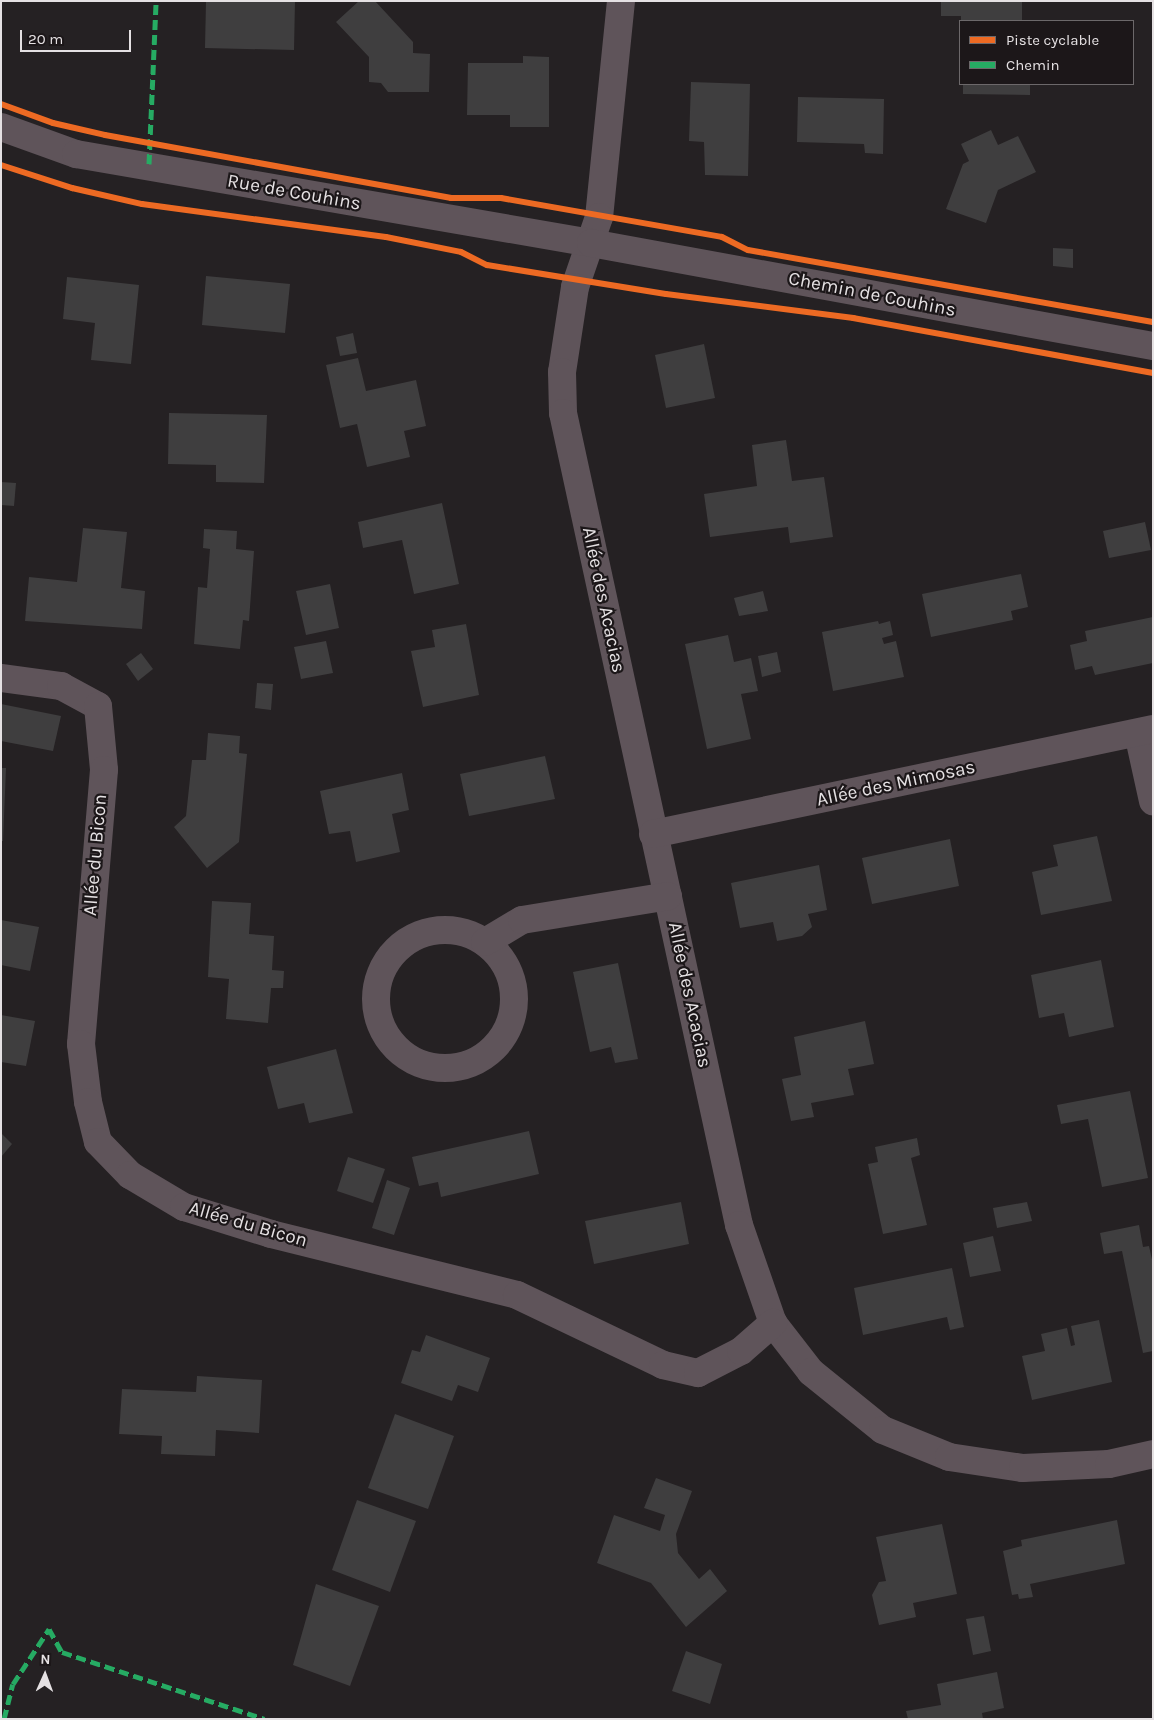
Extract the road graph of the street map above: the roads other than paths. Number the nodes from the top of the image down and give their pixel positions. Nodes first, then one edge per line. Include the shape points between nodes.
1 (621, 1) edge
2 (1, 127) edge
3 (591, 243) junction
4 (1153, 346) edge
5 (1, 678) edge
6 (1145, 731) edge
7 (1153, 801) edge
8 (653, 834) junction
9 (668, 896) junction
10 (485, 942) junction
11 (773, 1323) junction
12 (1153, 1454) edge

1 - 3 street, Allée des Acacias via 599,217
2 - 3 street, Rue de Couhins via 76,154
3 - 4 street, Chemin de Couhins
3 - 8 street, Allée des Acacias via 575,287 562,372 562,413
5 - 11 street, Allée du Bicon via 61,686 98,706 104,770 81,1044 88,1102 98,1142 130,1175 192,1210 271,1234 517,1295 663,1365 698,1373 741,1351
6 - 7 street, Allée des Mimosas
6 - 8 street, Allée des Mimosas
8 - 9 street, Allée des Acacias
9 - 10 street via 522,920
9 - 11 street, Allée des Acacias via 739,1225
10 - 10 street via 465,932 444,929 422,933 403,943 388,959 378,978 375,1000 378,1021 389,1041 406,1057 428,1067 452,1068 476,1062 495,1048 509,1028 514,1005 513,981 502,958
11 - 12 street, Allée des Acacias via 810,1372 883,1430 949,1457 1023,1468 1109,1464

